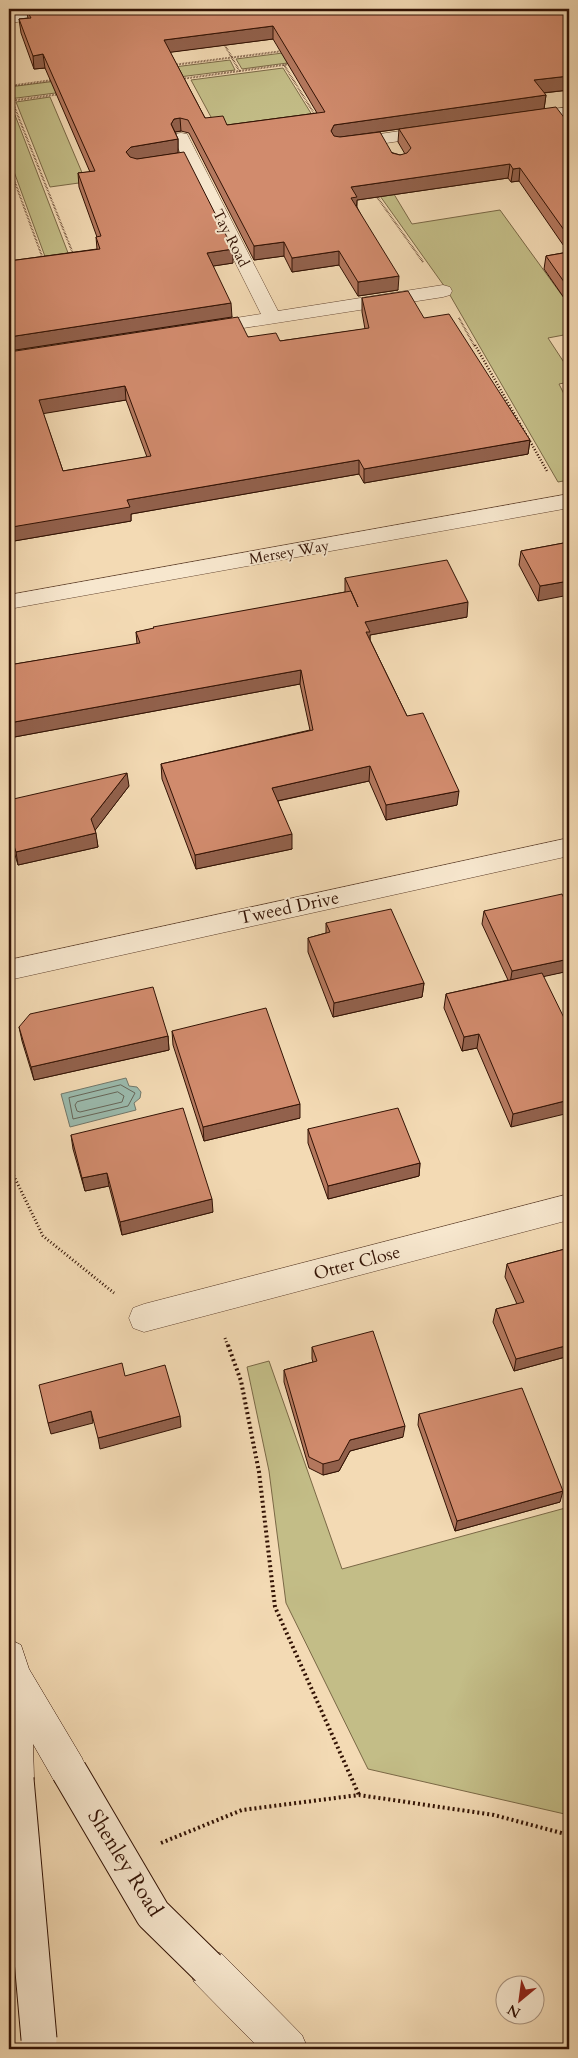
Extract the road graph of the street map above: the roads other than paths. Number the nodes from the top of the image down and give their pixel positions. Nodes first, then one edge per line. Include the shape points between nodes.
1 (77, 9) edge
2 (9, 18) edge
3 (569, 112) edge
4 (511, 120) edge
5 (453, 129) edge
6 (181, 138) edge
7 (385, 138) junction
8 (340, 144) edge
9 (394, 154) edge
10 (443, 291) dead end
11 (272, 318) junction
12 (184, 331) edge
13 (569, 501) edge
14 (9, 602) edge
15 (569, 847) edge
16 (9, 970) edge
17 (569, 1207) edge
18 (144, 1318) road end
19 (11, 1666) edge
20 (38, 2044) edge
21 (288, 2049) edge

1 - 2 street
3 - 4 street
5 - 7 street
6 - 11 street, Tay Road via 182,160
7 - 8 street
7 - 9 street
10 - 11 street
11 - 12 street
13 - 14 street, Mersey Way
15 - 16 street, Tweed Drive
17 - 18 street, Otter Close
19 - 20 street, Shenley Road, bridge via 16,1779
19 - 21 street, Shenley Road, bridge via 153,1914

